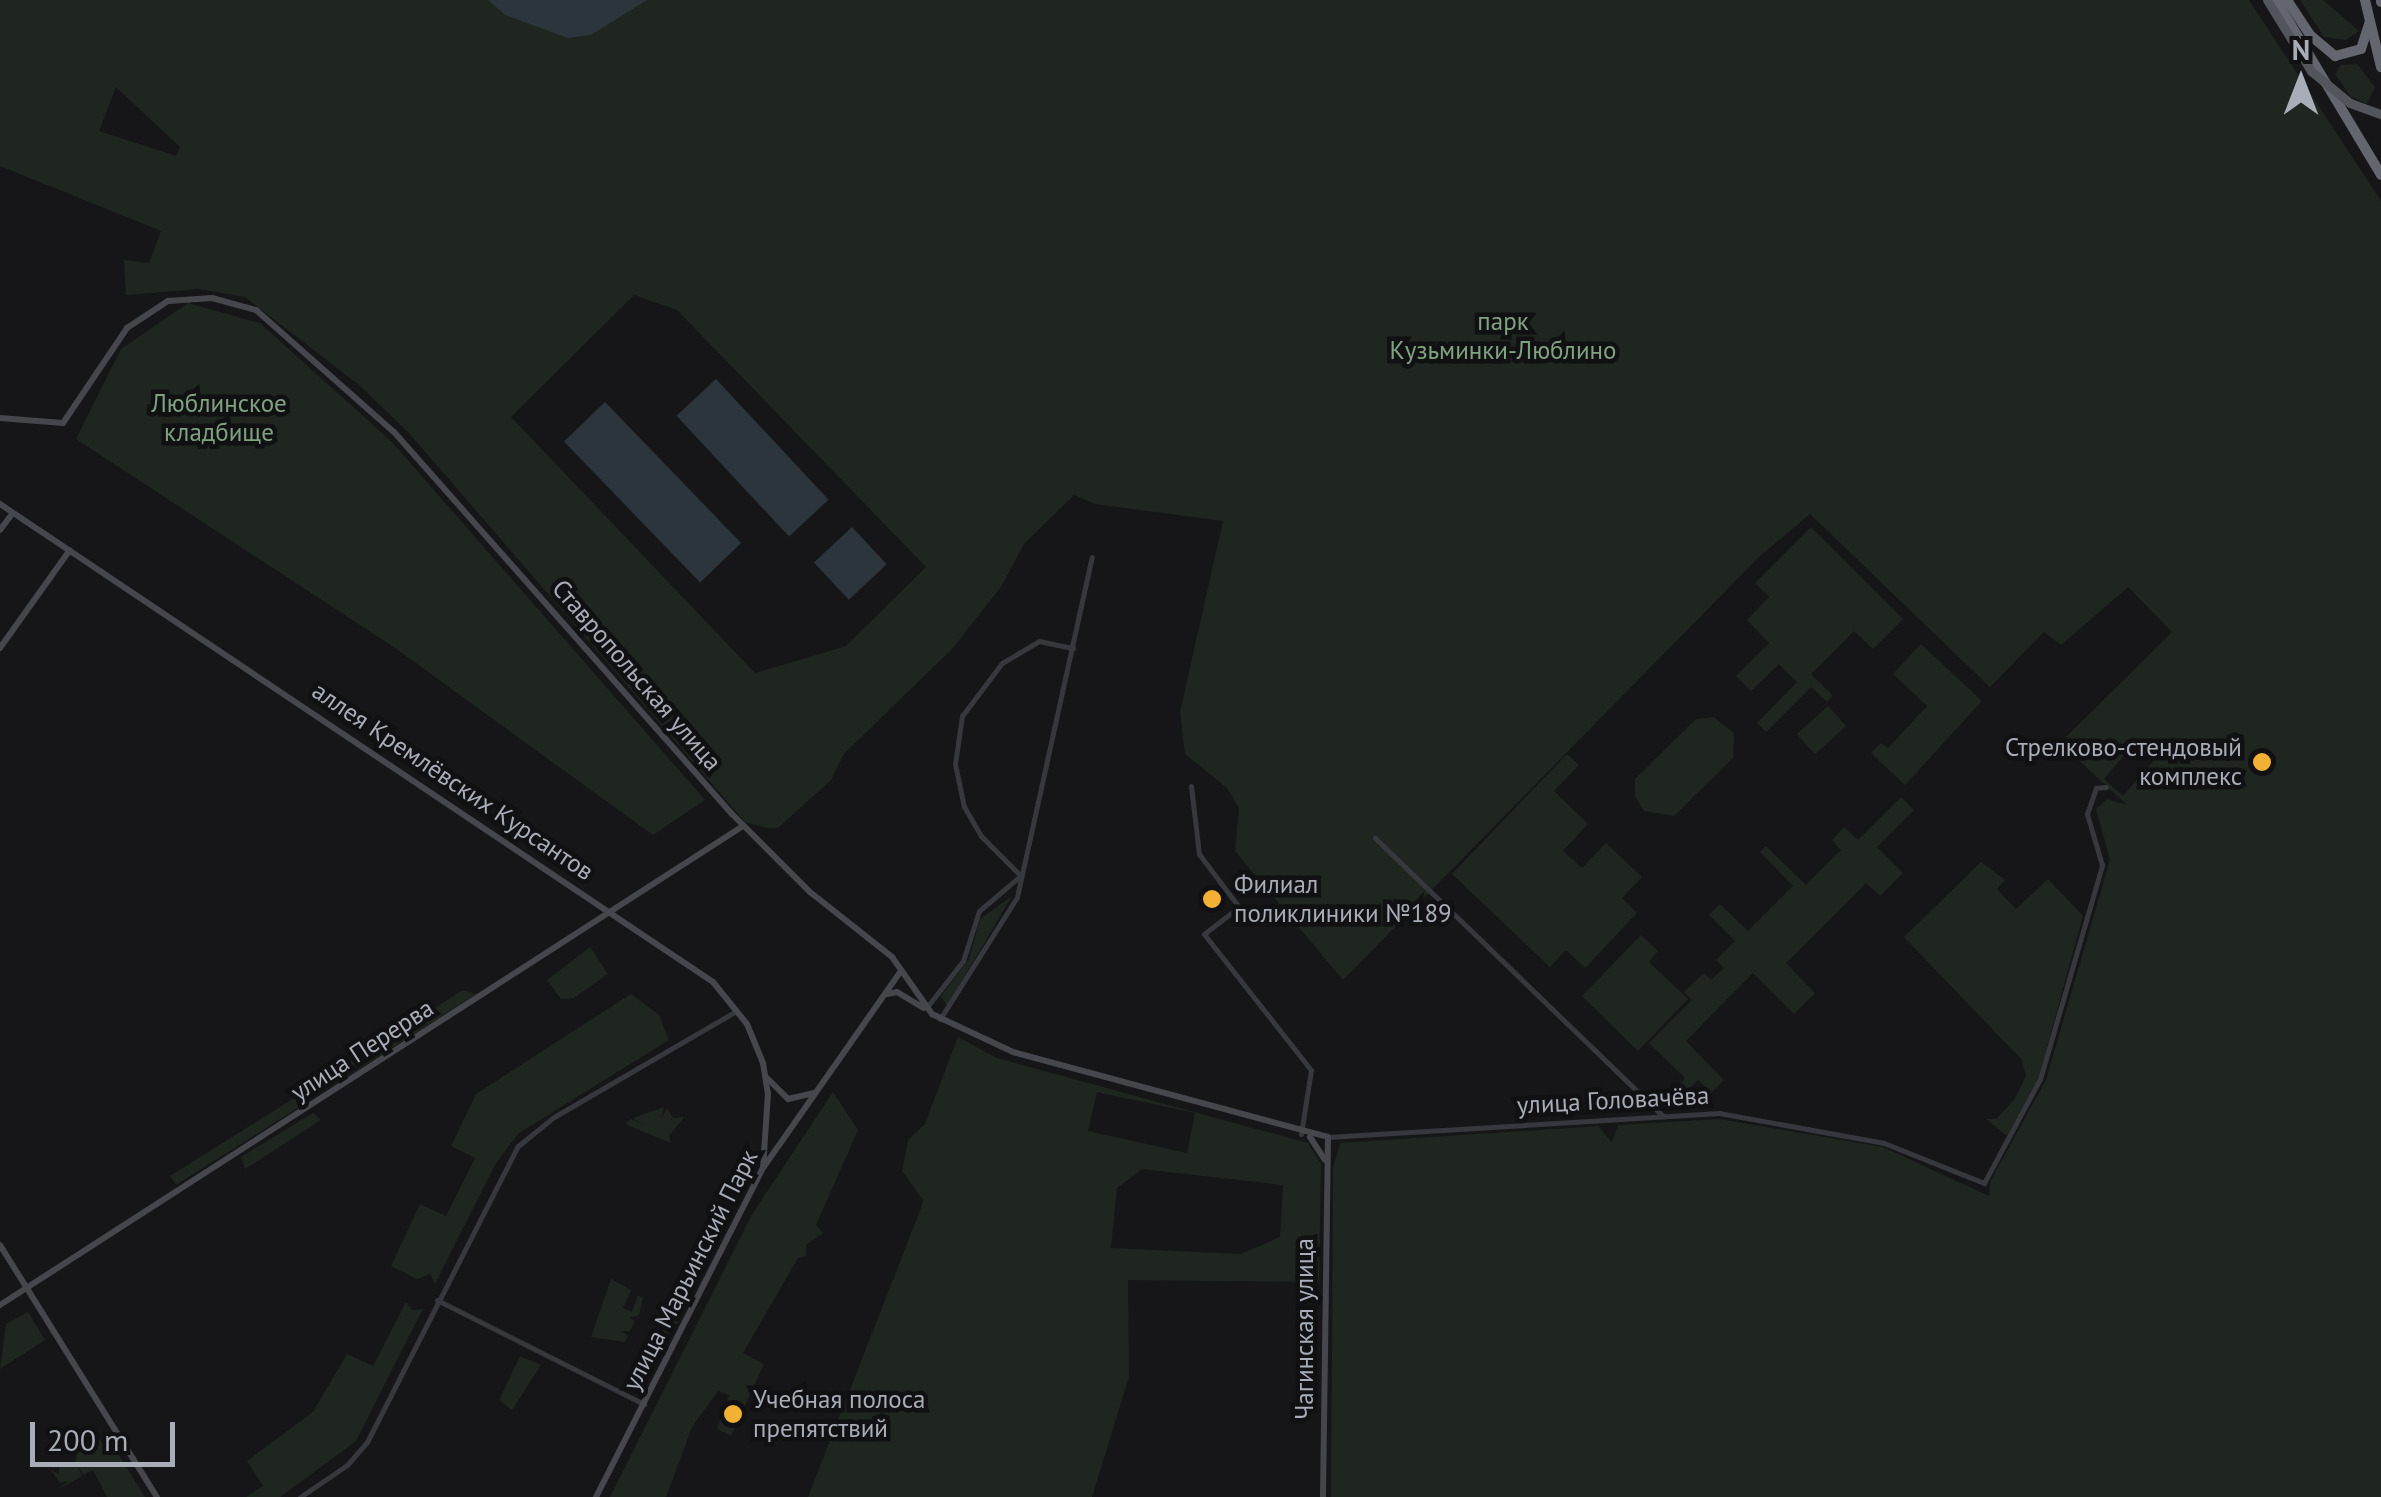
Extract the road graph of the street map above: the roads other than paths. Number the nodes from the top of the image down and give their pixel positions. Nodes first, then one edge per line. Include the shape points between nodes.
1 (2267, 0) edge
2 (2366, 0) edge
3 (2281, 2) edge
4 (2370, 22) junction
5 (2381, 67) edge
6 (2381, 114) edge
7 (2381, 175) edge
8 (0, 418) edge
9 (0, 504) edge
10 (14, 514) junction
11 (0, 530) edge
12 (70, 550) junction
13 (1092, 557) dead end
14 (0, 648) edge
15 (1073, 648) junction
16 (1191, 786) dead end
17 (2106, 787) dead end
18 (743, 826) junction
19 (1375, 838) dead end
20 (1020, 875) junction
21 (613, 913) junction
22 (902, 971) junction
23 (883, 996) junction
24 (926, 1008) junction
25 (737, 1010) junction
26 (940, 1019) junction
27 (765, 1072) junction
28 (816, 1093) junction
29 (1663, 1116) junction
30 (1303, 1134) junction
31 (1324, 1143) junction
32 (763, 1168) junction
33 (0, 1245) edge
34 (26, 1288) junction
35 (437, 1300) junction
36 (0, 1304) edge
37 (644, 1404) junction
38 (157, 1497) edge
39 (300, 1497) edge
40 (596, 1497) edge
41 (1323, 1497) edge

1 - 6 main road, bridge via 2332,92
2 - 4 highway
3 - 4 highway via 2336,56 2361,49
3 - 7 highway
4 - 5 highway
8 - 18 street, Ставропольская улица via 63,423 127,328 168,301 212,298 256,310 413,452
9 - 10 street, аллея Кремлёвских Курсантов
10 - 11 street
10 - 12 street, аллея Кремлёвских Курсантов
12 - 14 street
12 - 21 street, аллея Кремлёвских Курсантов
13 - 15 street
15 - 20 street
15 - 20 street via 1038,641 1002,663 962,716 955,764 964,807 981,836
16 - 30 street via 1199,854 1239,907 1204,934 1311,1070
17 - 29 street, улица Головачёва via 2096,788 2087,814 2102,866 2040,1079 1984,1183 1884,1143 1828,1130 1719,1113
18 - 21 street, улица Перерва
18 - 22 street, Ставропольская улица
19 - 29 street
20 - 24 street via 979,910 963,961
20 - 26 street via 1017,897
21 - 25 street, аллея Кремлёвских Курсантов via 714,982
21 - 34 street, улица Перерва
22 - 23 street, улица Марьинский Парк
22 - 24 street, Ставропольская улица
23 - 24 street via 894,992
23 - 28 street, улица Марьинский Парк
24 - 26 street, Ставропольская улица
25 - 27 street, аллея Кремлёвских Курсантов
25 - 35 street via 526,1139 499,1177
26 - 30 street, Ставропольская улица via 1013,1052
27 - 28 street via 788,1099
27 - 32 street, аллея Кремлёвских Курсантов
28 - 32 street, улица Марьинский Парк
29 - 31 street, улица Головачёва
30 - 31 street, Ставропольская улица
31 - 41 street, Чагинская улица
32 - 37 street, улица Марьинский Парк
33 - 34 street
34 - 36 street, улица Перерва
34 - 38 street
35 - 37 street
35 - 39 street via 367,1442 347,1465
37 - 40 street, улица Марьинский Парк

